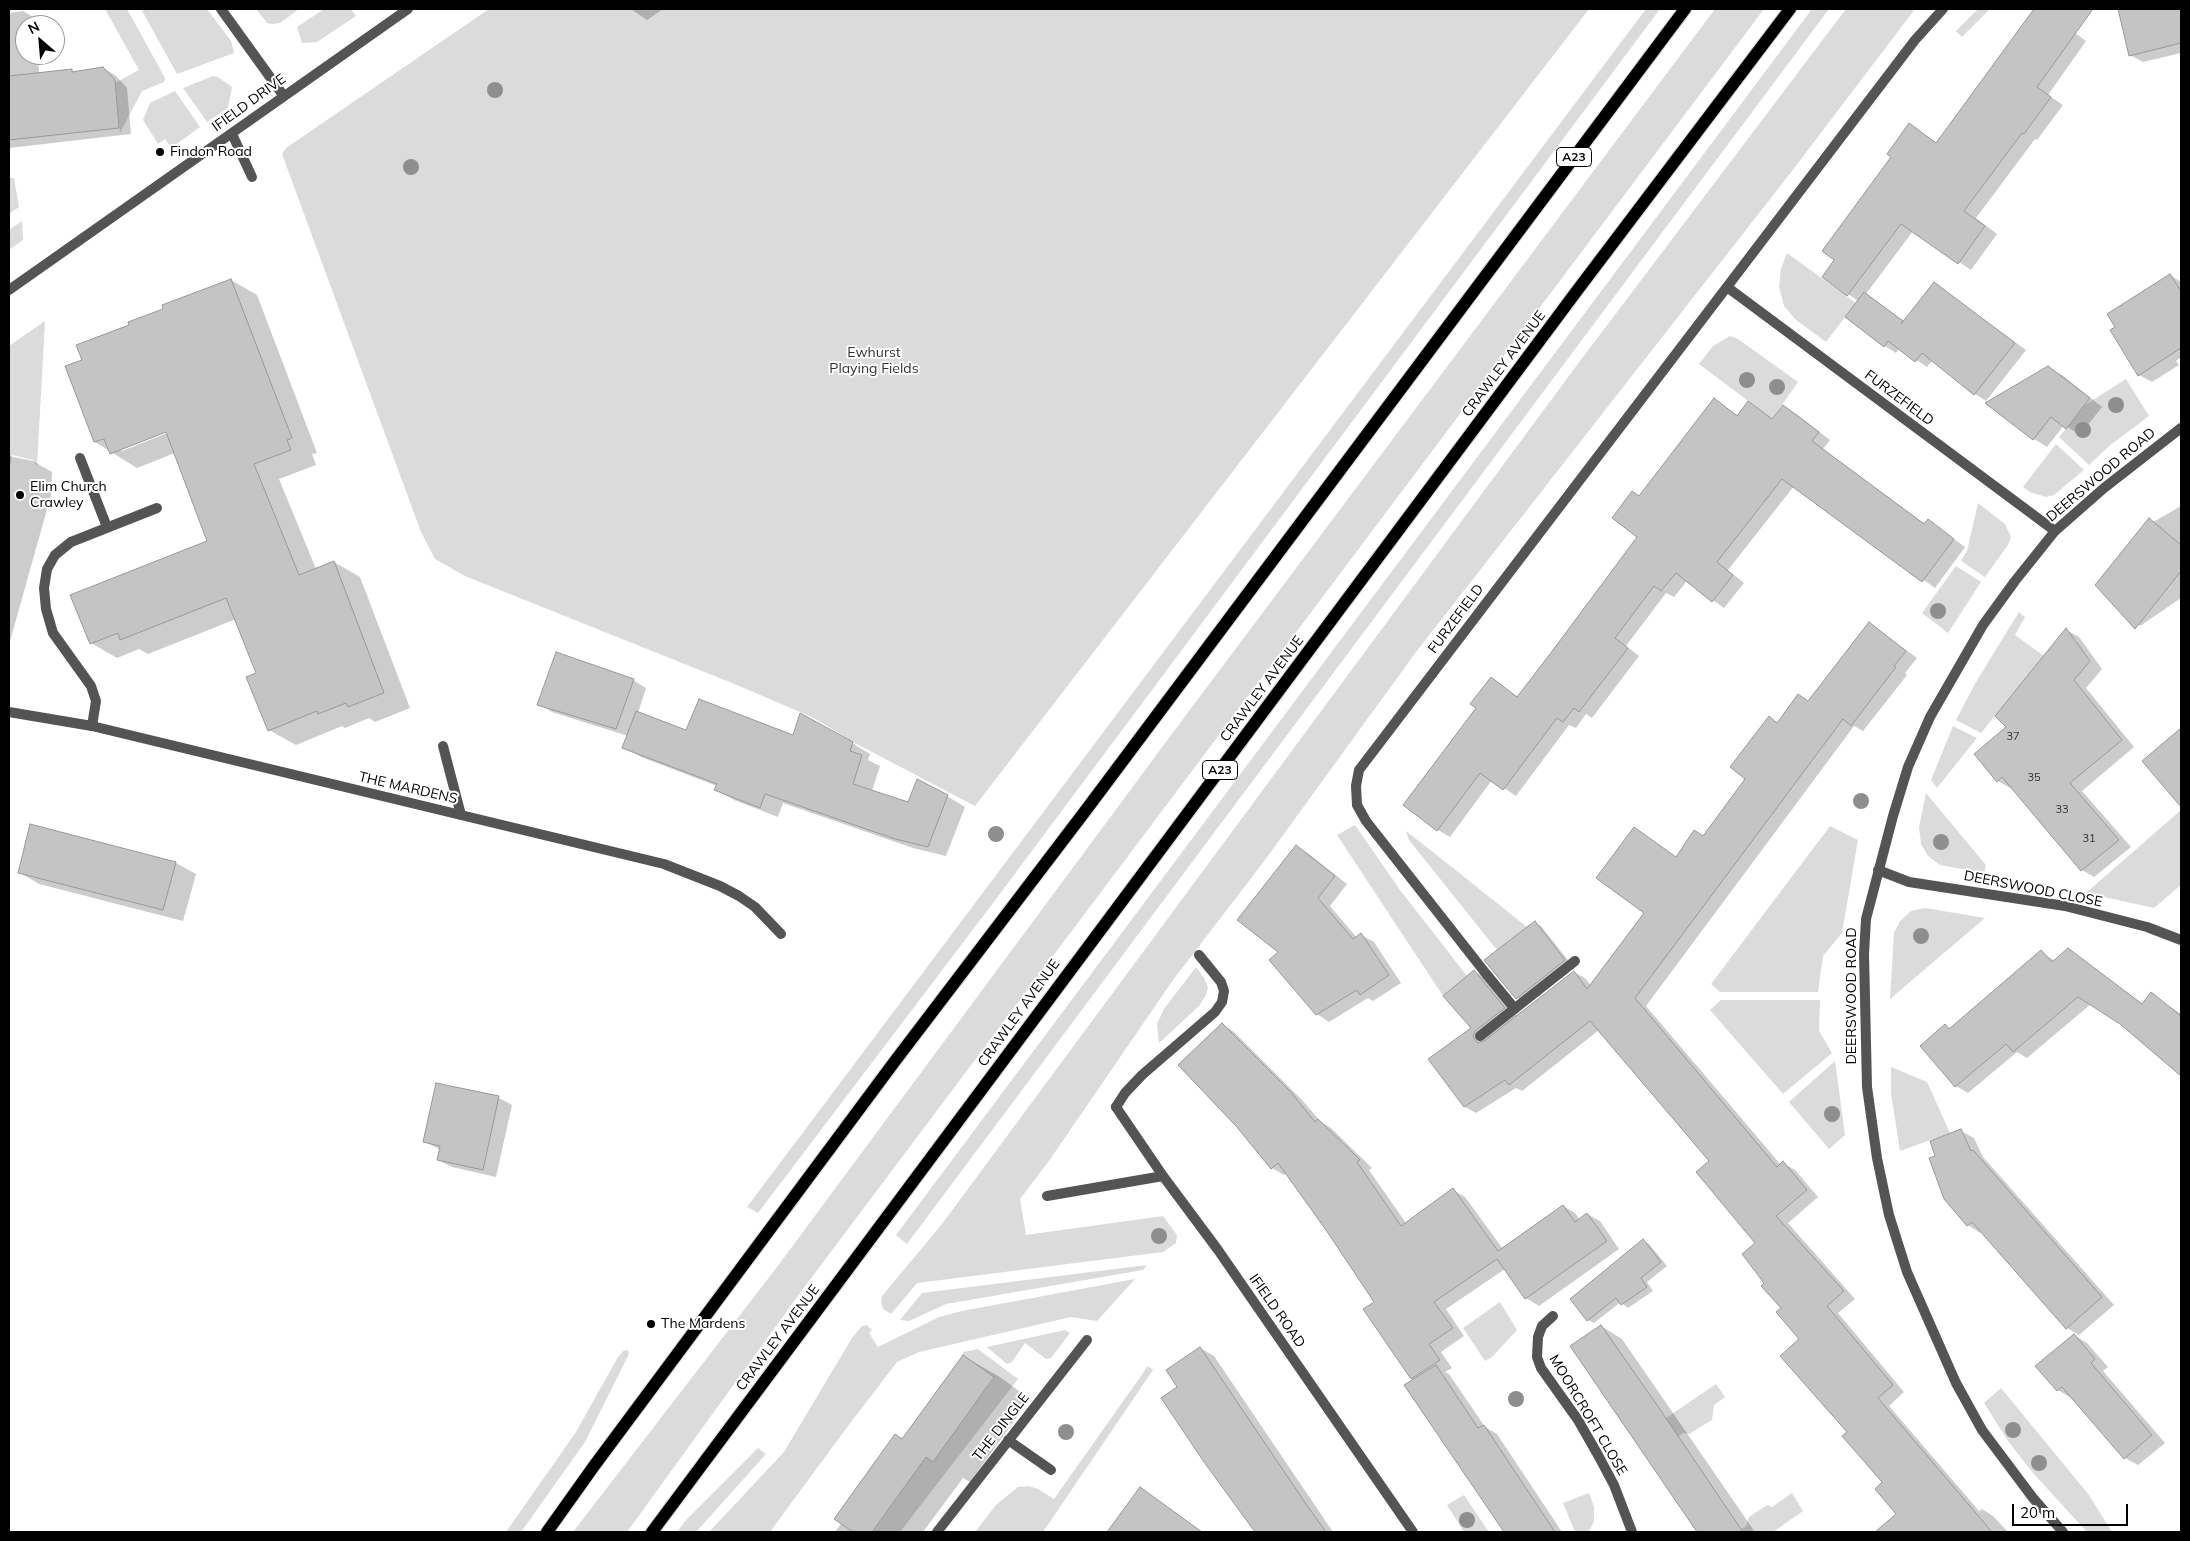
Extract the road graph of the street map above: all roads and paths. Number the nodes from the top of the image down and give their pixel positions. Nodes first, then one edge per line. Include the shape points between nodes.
1 (222, 9) edge
2 (408, 9) edge
3 (1685, 9) edge
4 (1790, 9) edge
5 (1943, 9) edge
6 (283, 95) junction
7 (232, 134) junction
8 (252, 177) dead end
9 (1727, 287) junction
10 (9, 290) edge
11 (2181, 428) edge
12 (80, 458) dead end
13 (157, 508) dead end
14 (107, 527) junction
15 (2055, 531) junction
16 (9, 712) edge
17 (92, 726) junction
18 (443, 746) dead end
19 (460, 815) junction
20 (1878, 870) junction
21 (781, 934) dead end
22 (2181, 940) edge
23 (1199, 955) dead end
24 (1575, 961) dead end
25 (1515, 1009) junction
26 (1480, 1036) dead end
27 (1163, 1176) junction
28 (1047, 1196) dead end
29 (1553, 1316) dead end
30 (1087, 1340) dead end
31 (1008, 1440) junction
32 (1051, 1470) dead end
33 (547, 1532) edge
34 (652, 1532) edge
35 (937, 1532) edge
36 (1413, 1532) edge
37 (1632, 1532) edge
38 (2064, 1532) edge

1 - 6 street
2 - 6 street, IFIELD DRIVE
3 - 33 main road, A23 via 895,1062
4 - 34 main road, CRAWLEY AVENUE / A23
5 - 9 street, FURZEFIELD via 1915,40
6 - 7 street, IFIELD DRIVE
7 - 8 street
7 - 10 street, IFIELD DRIVE
9 - 15 street, FURZEFIELD
9 - 25 street, FURZEFIELD via 1359,770 1356,786 1358,804 1366,821
11 - 15 street, DEERSWOOD ROAD
12 - 14 street
13 - 14 street
14 - 17 street via 71,542 55,555 44,588 53,633 91,686 96,701
15 - 20 street, DEERSWOOD ROAD via 1983,625 1930,717 1908,768
16 - 17 street, THE MARDENS
17 - 19 street, THE MARDENS
18 - 19 street
19 - 21 street, THE MARDENS via 664,864 739,896 756,907
20 - 22 street, DEERSWOOD CLOSE via 1908,882 2065,906 2147,927
20 - 38 street, DEERSWOOD ROAD via 1866,919 1865,1026 1867,1087 1876,1158 1889,1215 1907,1272 1956,1383 1982,1430
23 - 27 street, IFIELD ROAD via 1221,982 1224,991 1222,1002 1215,1012 1142,1074 1116,1107
24 - 25 street
25 - 26 street
27 - 28 street
27 - 36 street, IFIELD ROAD
29 - 37 street, MOORCROFT CLOSE via 1542,1326 1536,1346 1541,1368 1598,1455 1614,1485
30 - 31 street, THE DINGLE
31 - 32 street
31 - 35 street, THE DINGLE

